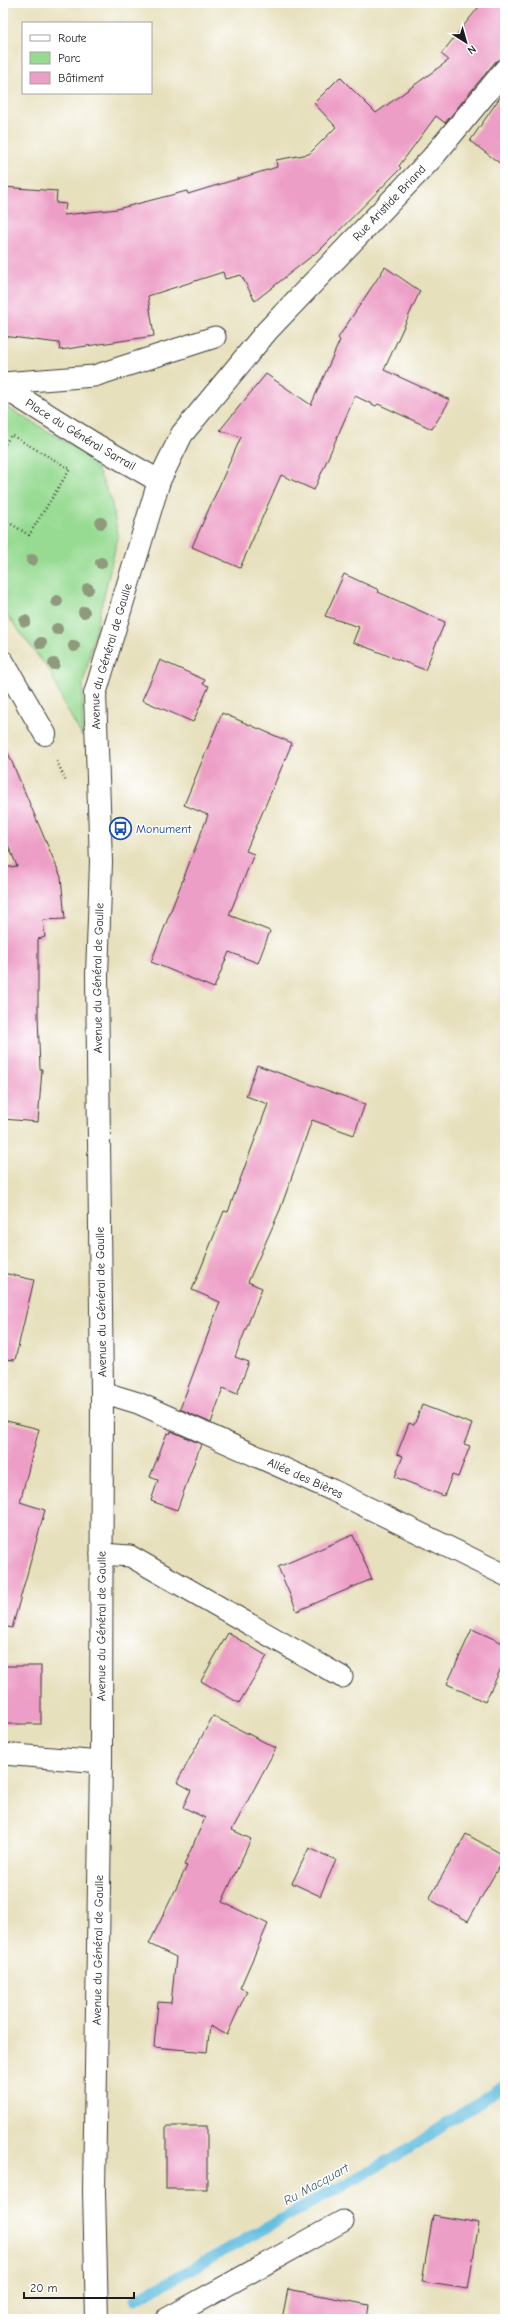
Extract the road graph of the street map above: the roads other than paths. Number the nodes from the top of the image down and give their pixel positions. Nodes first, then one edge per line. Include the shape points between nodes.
1 (505, 70) edge
2 (267, 330) joint
3 (215, 337) dead end
4 (3, 383) edge
5 (3, 387) edge
6 (159, 481) junction
7 (3, 662) edge
8 (45, 734) dead end
9 (102, 1392) junction
10 (101, 1554) junction
11 (505, 1575) edge
12 (342, 1677) dead end
13 (3, 1754) edge
14 (101, 1762) junction
15 (343, 2221) dead end
16 (97, 2319) edge
17 (166, 2319) edge

1 - 2 street, Rue Aristide Briand via 432,158
2 - 6 street, Avenue du Général de Gaulle via 182,434
3 - 4 lane via 94,376
5 - 6 street, Place du Général Sarrail
6 - 9 street, Avenue du Général de Gaulle via 95,694 101,862 97,975
7 - 8 street
9 - 10 street, Avenue du Général de Gaulle
9 - 11 lane, Allée des Bières via 138,1404 332,1490
10 - 12 lane via 130,1556
10 - 14 street, Avenue du Général de Gaulle
13 - 14 lane
14 - 16 street, Avenue du Général de Gaulle via 94,2191
15 - 17 lane

